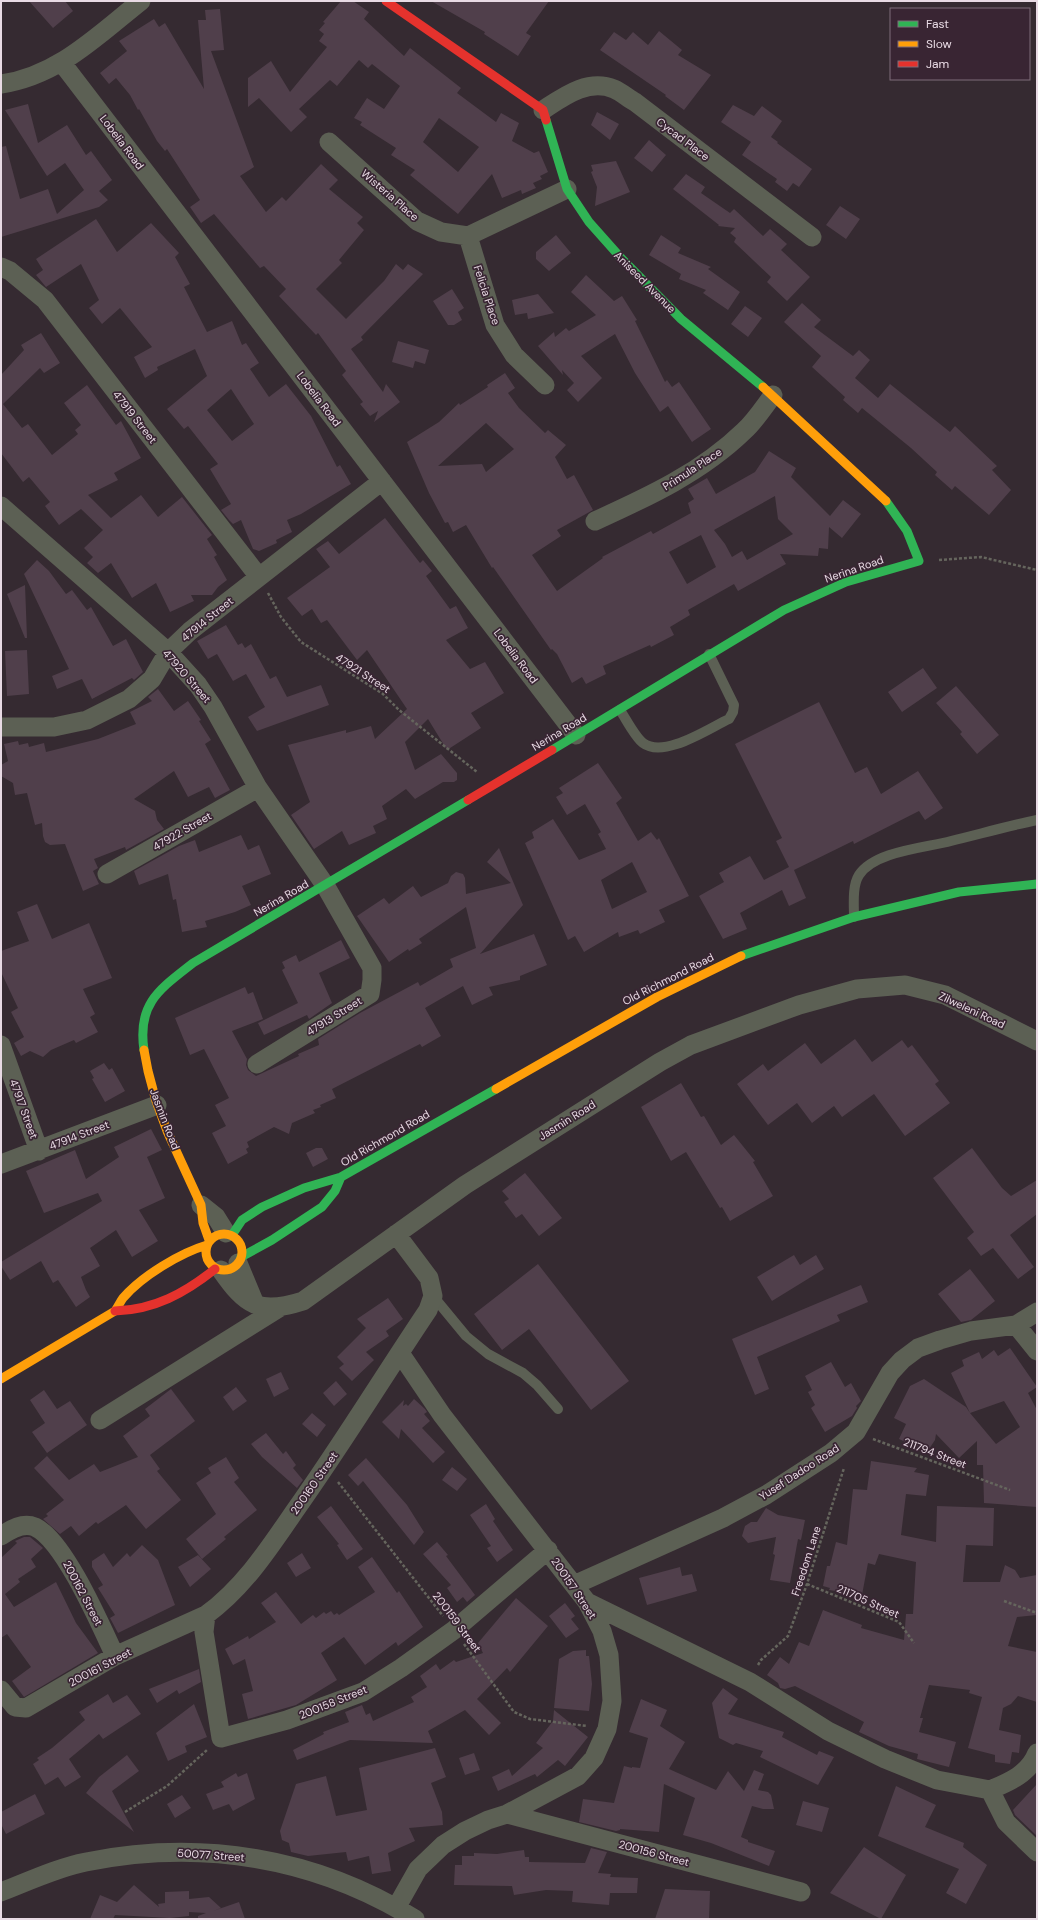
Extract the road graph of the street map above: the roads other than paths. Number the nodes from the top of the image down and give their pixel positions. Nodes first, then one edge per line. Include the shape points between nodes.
1 (141, 1) edge
2 (386, 1) edge
3 (62, 63) junction
4 (1, 84) edge
5 (543, 110) junction
6 (329, 142) dead end
7 (567, 189) junction
8 (468, 236) junction
9 (812, 237) dead end
10 (1, 267) edge
11 (545, 385) dead end
12 (773, 395) junction
13 (382, 481) junction
14 (1, 506) edge
15 (595, 521) dead end
16 (919, 561) joint
17 (259, 577) junction
18 (168, 652) junction
19 (709, 654) junction
20 (620, 710) junction
21 (1, 727) edge
22 (576, 735) junction
23 (258, 788) junction
24 (1037, 820) edge
25 (107, 874) dead end
26 (1037, 884) edge
27 (325, 886) junction
28 (854, 917) junction
29 (905, 985) joint
30 (142, 1029) joint
31 (1037, 1041) edge
32 (1, 1045) edge
33 (257, 1064) dead end
34 (157, 1105) junction
35 (39, 1151) junction
36 (1, 1164) edge
37 (341, 1177) junction
38 (201, 1205) joint
39 (396, 1234) junction
40 (219, 1238) junction
41 (229, 1264) junction
42 (433, 1296) junction
43 (279, 1308) junction
44 (115, 1311) junction
45 (1037, 1312) edge
46 (1016, 1325) junction
47 (1037, 1351) edge
48 (400, 1353) junction
49 (1, 1379) edge
50 (558, 1409) dead end
51 (100, 1420) dead end
52 (1, 1536) edge
53 (548, 1550) junction
54 (574, 1585) junction
55 (586, 1602) junction
56 (206, 1615) junction
57 (115, 1656) junction
58 (1, 1690) edge
59 (1037, 1753) edge
60 (990, 1790) junction
61 (507, 1814) junction
62 (1037, 1852) edge
63 (1, 1892) edge
64 (801, 1892) dead end
65 (396, 1908) junction
66 (415, 1919) edge

1 - 3 street
2 - 5 street
3 - 4 street via 34,77
3 - 13 street, Lobelia Road
5 - 7 street, Aniseed Avenue
5 - 9 street, Cycad Place via 582,88 596,86 613,89 635,102
6 - 8 street, Wisteria Place via 417,221 441,232
7 - 8 street
7 - 12 street, Aniseed Avenue via 589,222 676,313
8 - 11 street, Felicia Place via 495,325 514,355
10 - 17 street, 47919 Street via 10,271 45,300
12 - 15 street, Primula Place via 746,430 722,451 650,496
12 - 16 street, Aniseed Avenue via 889,503 913,540
13 - 17 street, 47914 Street
13 - 22 street, Lobelia Road
14 - 18 street, 47920 Street
16 - 19 street, Nerina Road via 846,582 784,610
17 - 18 street, 47914 Street via 190,631
18 - 21 street, 47914 Street via 152,679 129,699 87,720 54,727
18 - 23 street, 47920 Street via 213,707
19 - 20 street, Nerina Road
19 - 20 lane via 734,705 729,719 677,744 653,748 643,743
20 - 22 street, Nerina Road
22 - 27 street, Nerina Road
23 - 25 street, 47922 Street
23 - 27 street, 47920 Street
24 - 28 lane via 880,859 866,867 856,882
26 - 28 street, Old Richmond Road via 958,892
27 - 30 street, Nerina Road via 193,963 154,996 146,1011
27 - 33 street, 47913 Street via 372,968 370,994
28 - 37 street, Old Richmond Road via 736,958 657,997
29 - 31 street, Zilweleni Road via 945,995
29 - 39 street, Jasmin Road via 857,989 799,1006 691,1045 641,1073 471,1181
30 - 34 street, Jasmin Road via 145,1059
32 - 35 street, 47917 Street
34 - 35 street, 47914 Street
34 - 38 street, Jasmin Road
35 - 36 street, 47914 Street
37 - 40 street, Old Richmond Road via 308,1186 252,1213
37 - 41 street, Old Richmond Road via 335,1191 322,1207 272,1240
38 - 40 street, Jasmin Road via 216,1217
39 - 42 street via 429,1278
39 - 43 street, Jasmin Road via 303,1301
40 - 41 street via 241,1245
40 - 41 street via 206,1258
40 - 44 street via 189,1250 164,1267 123,1298
41 - 43 street, Jasmin Road via 255,1304
41 - 44 street, Old Richmond Road via 151,1308 131,1312
42 - 48 street, 200160 Street via 428,1310
42 - 50 lane via 466,1336 488,1354 523,1373
43 - 51 street
44 - 49 street
45 - 46 street, Yusef Dadoo Road
46 - 47 street
46 - 54 street, Yusef Dadoo Road via 971,1331 918,1348 890,1373 856,1432 831,1453 766,1495 723,1518
48 - 53 street, 200157 Street via 442,1415
48 - 56 street, 200160 Street via 326,1467 257,1564 235,1592
52 - 57 street, 200162 Street via 16,1527 26,1525 44,1532 73,1570
53 - 54 street, 200157 Street
53 - 56 street, 200158 Street via 454,1630 363,1692 287,1720 221,1738 204,1632
54 - 55 street, 200157 Street
55 - 60 street via 750,1682 828,1731 885,1759 937,1780
55 - 61 street, 200157 Street via 602,1631 609,1655 612,1701 607,1729 594,1758 578,1776
56 - 57 street, 200161 Street
57 - 58 street, 200161 Street via 26,1708 15,1707
59 - 60 street via 1034,1760 1016,1779
60 - 62 street via 1006,1822
61 - 64 street, 200156 Street
61 - 65 street, 200157 Street via 488,1820 443,1845 418,1869
63 - 65 street, 50077 Street via 86,1862 168,1852 199,1852 268,1860 298,1867
65 - 66 street, 50077 Street

